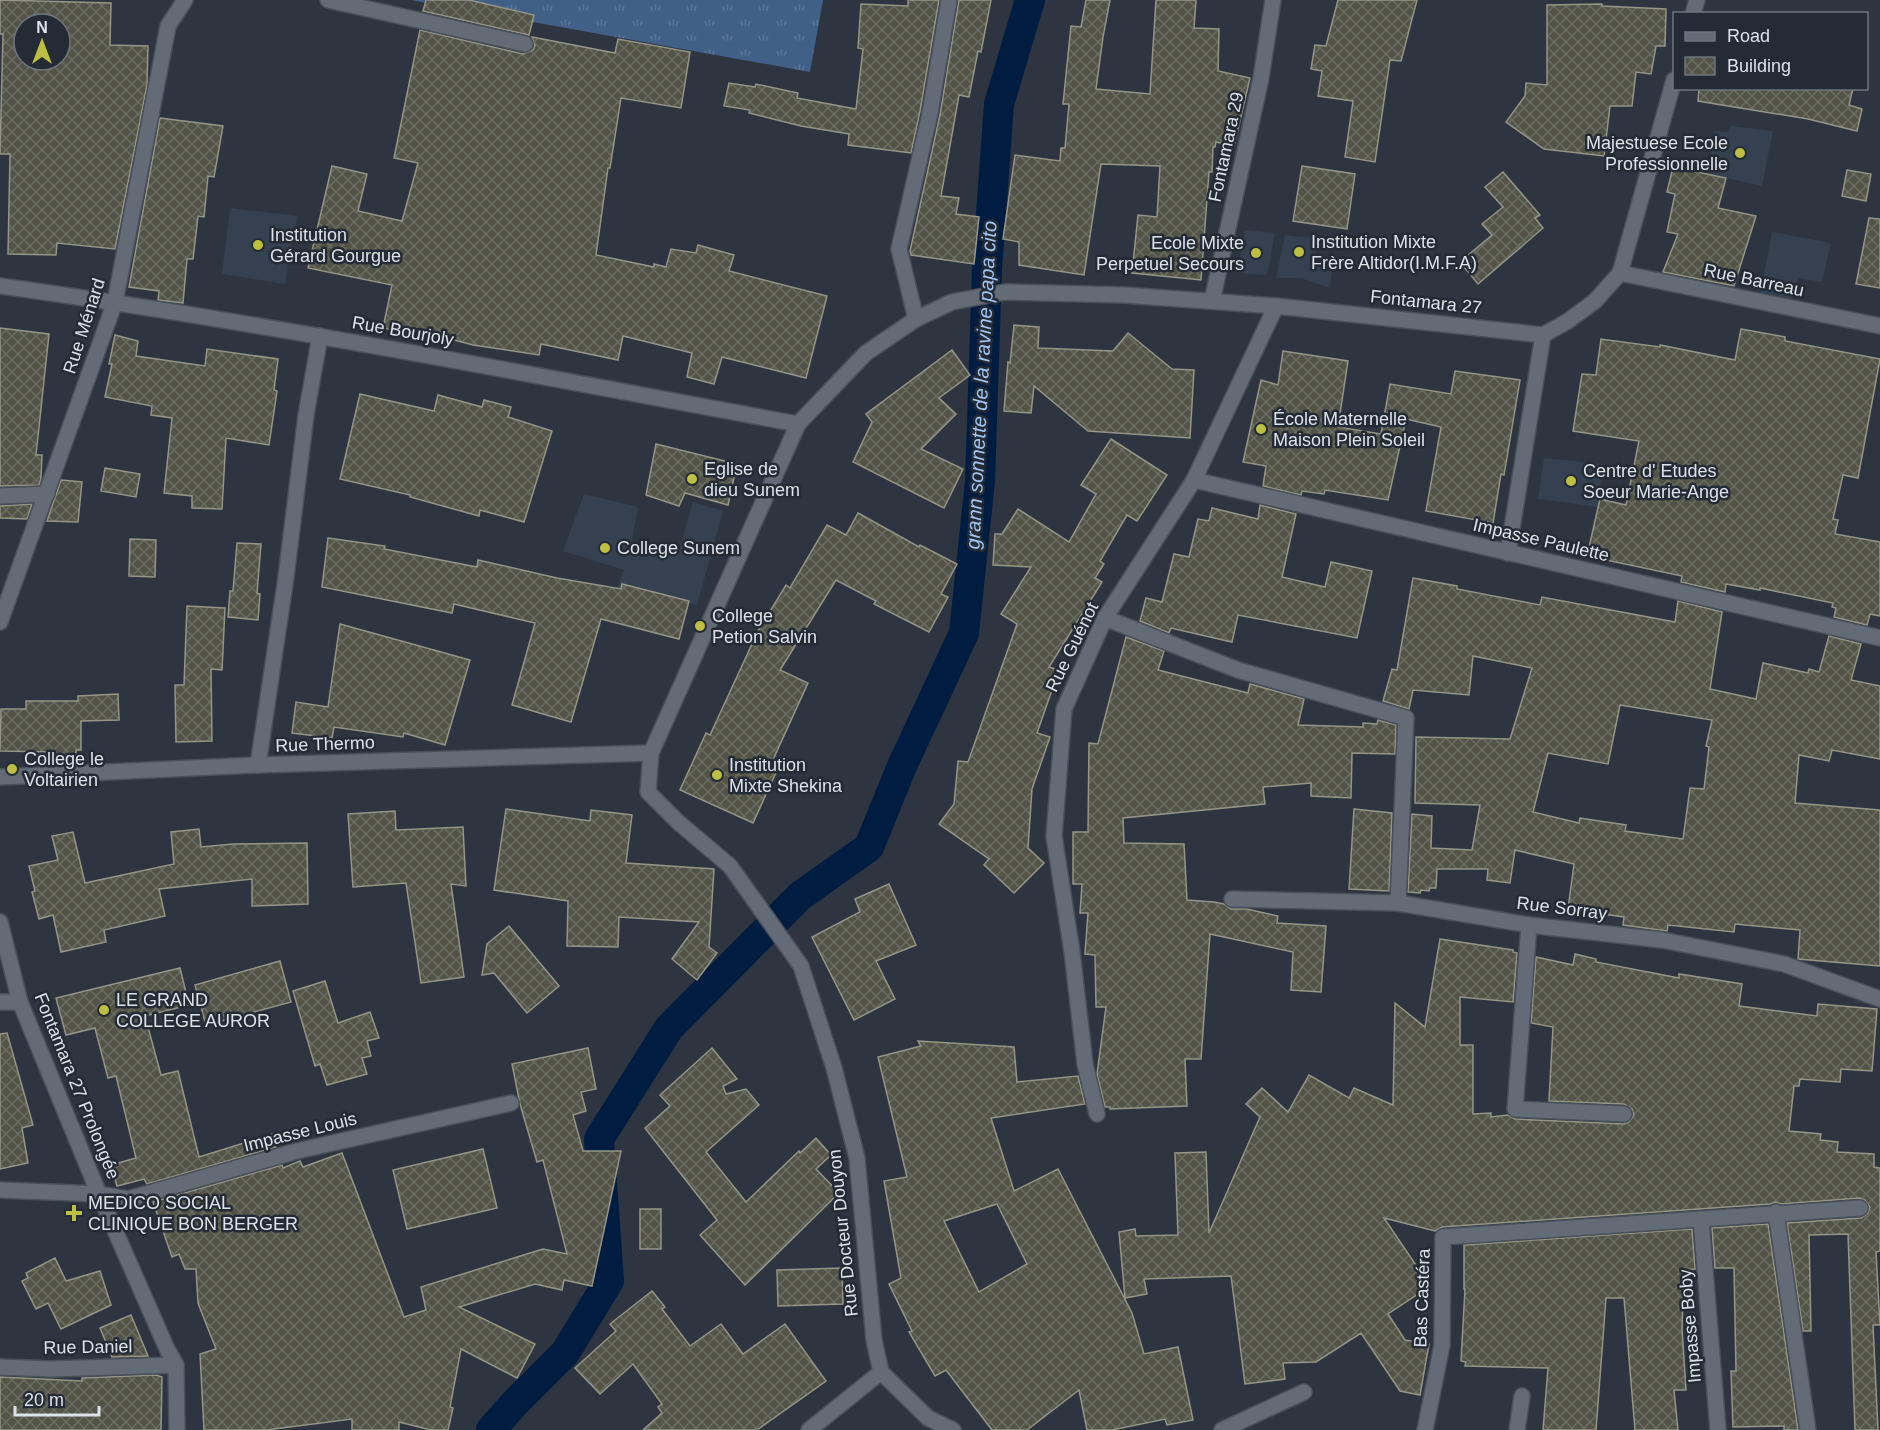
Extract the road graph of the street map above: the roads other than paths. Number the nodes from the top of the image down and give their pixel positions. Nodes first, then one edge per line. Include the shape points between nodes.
1 (185, 0) edge
2 (328, 0) edge
3 (949, 0) edge
4 (1273, 0) edge
5 (525, 44) dead end
6 (1673, 84) edge
7 (1620, 273) junction
8 (0, 286) edge
9 (1212, 301) junction
10 (115, 302) junction
11 (1276, 306) junction
12 (916, 319) junction
13 (1880, 326) edge
14 (1543, 335) junction
15 (320, 336) junction
16 (798, 424) junction
17 (1194, 480) junction
18 (47, 494) junction
19 (0, 495) edge
20 (1508, 553) junction
21 (1105, 618) junction
22 (0, 622) edge
23 (1880, 638) edge
24 (651, 753) junction
25 (258, 765) junction
26 (0, 777) edge
27 (1232, 899) dead end
28 (1398, 903) junction
29 (0, 922) edge
30 (1529, 925) junction
31 (1880, 999) edge
32 (0, 1002) edge
33 (20, 1002) junction
34 (512, 1102) dead end
35 (1097, 1114) dead end
36 (1624, 1114) dead end
37 (0, 1190) edge
38 (99, 1194) junction
39 (1860, 1208) dead end
40 (1776, 1212) junction
41 (1701, 1219) junction
42 (176, 1365) junction
43 (0, 1367) edge
44 (881, 1372) junction
45 (1304, 1392) dead end
46 (1522, 1396) dead end
47 (177, 1430) edge
48 (809, 1430) edge
49 (953, 1430) edge
50 (1222, 1430) edge
51 (1425, 1430) edge
52 (1517, 1430) edge
53 (1718, 1430) edge
54 (1808, 1430) edge

1 - 10 street, Rue Ménard via 168,26
2 - 5 street
3 - 12 street via 930,113 899,249
4 - 9 street, Fontamara 29 via 1261,78
6 - 7 street
7 - 13 street, Rue Barreau
7 - 14 street via 1595,301
8 - 10 street, Rue Bourjoly
9 - 11 street, Fontamara 27
9 - 12 street, Fontamara 27 via 1005,292 952,302
10 - 15 street, Rue Bourjoly
10 - 18 street, Rue Ménard
11 - 14 street, Fontamara 27
11 - 17 street, Rue Guénot
12 - 16 street via 866,353
14 - 20 street
15 - 16 street, Rue Bourjoly
15 - 25 street
16 - 24 street
17 - 20 street, Impasse Paulette
17 - 21 street, Rue Guénot
18 - 19 street
18 - 22 street, Rue Ménard
20 - 23 street, Impasse Paulette
21 - 28 street via 1238,670 1406,718
21 - 35 street, Rue Guénot via 1064,710 1054,836 1085,1064
24 - 25 street, Rue Thermo
24 - 44 street, Rue Docteur Douyon via 648,792 730,866 801,966 834,1068 857,1158 874,1340
25 - 26 street, Rue Thermo
27 - 28 street, Rue Sorray
28 - 30 street, Rue Sorray
29 - 33 street, Fontamara 27 Prolongée
30 - 31 street, Rue Sorray via 1662,940 1784,964
30 - 36 street via 1515,1109
32 - 33 street
33 - 38 street, Fontamara 27 Prolongée
34 - 38 street, Impasse Louis via 297,1151 128,1199
37 - 38 street
38 - 42 street, Fontamara 27 Prolongée
39 - 40 street
40 - 41 street
40 - 54 street
41 - 51 street, Bas Castéra via 1443,1237 1442,1345
41 - 53 street, Impasse Boby
42 - 43 street, Rue Daniel
42 - 47 street, Fontamara 27 Prolongée
44 - 48 street
44 - 49 street via 928,1418
45 - 50 street
46 - 52 street

